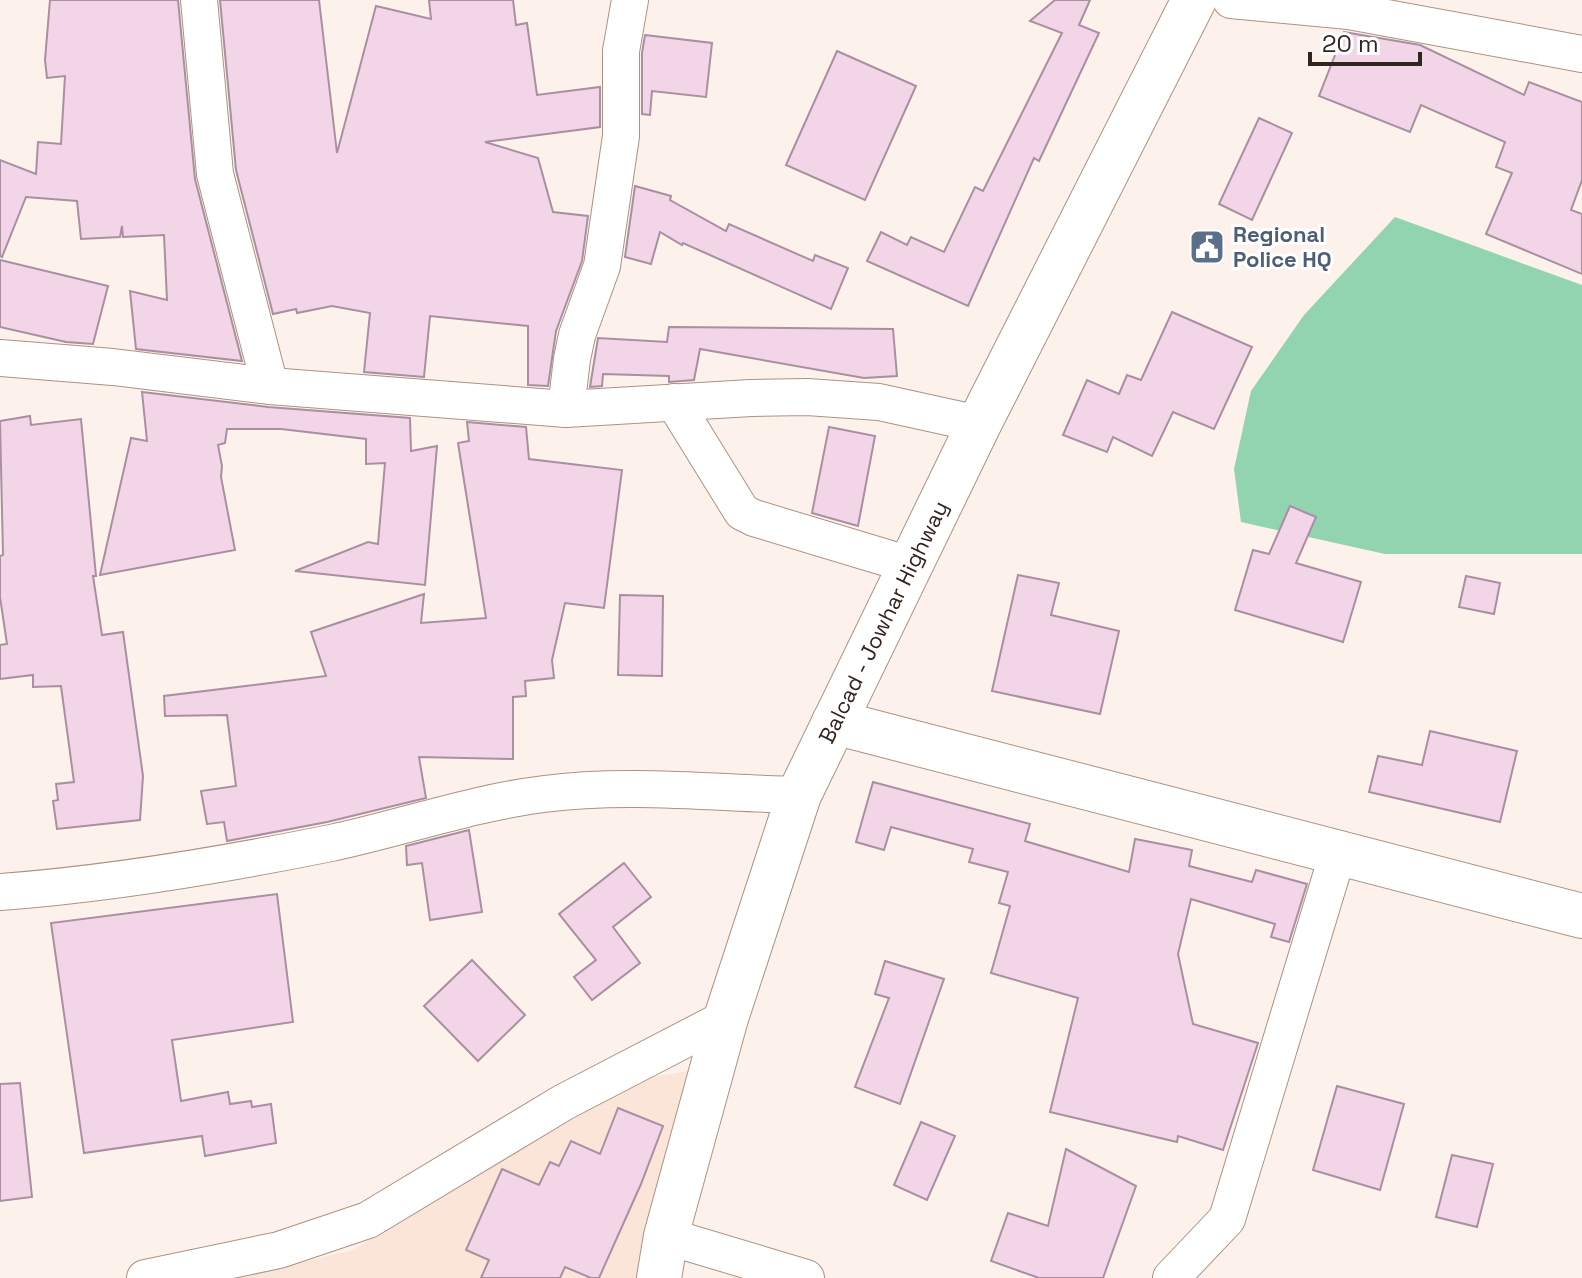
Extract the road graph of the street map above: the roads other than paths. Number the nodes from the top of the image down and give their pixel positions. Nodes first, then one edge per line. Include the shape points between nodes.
1 (199, 0) edge
2 (630, 0) edge
3 (1194, 0) edge
4 (1231, 0) edge
5 (1582, 54) edge
6 (0, 358) edge
7 (270, 386) junction
8 (674, 402) junction
9 (566, 409) junction
10 (979, 424) junction
11 (910, 565) junction
12 (834, 722) junction
13 (799, 795) junction
14 (1338, 853) junction
15 (0, 892) edge
16 (1582, 916) edge
17 (726, 1018) junction
18 (666, 1236) junction
19 (145, 1278) edge
20 (659, 1278) edge
21 (806, 1278) edge
22 (1171, 1278) edge

1 - 7 street via 215,174
2 - 9 street via 621,51 621,136 602,266 577,335
3 - 10 main road, Balcad - Jowhar Highway
4 - 5 street via 1349,11
6 - 7 street
7 - 9 street
8 - 9 street
8 - 10 street via 807,397 879,402
8 - 11 street via 742,512
10 - 11 main road, Balcad - Jowhar Highway
11 - 12 main road, Balcad - Jowhar Highway
12 - 13 main road, Balcad - Jowhar Highway
12 - 14 main road
13 - 15 street via 546,793 213,865
13 - 17 main road, Balcad - Jowhar Highway
14 - 16 main road
14 - 22 street via 1227,1219
17 - 18 main road, Balcad - Jowhar Highway
17 - 19 street via 564,1102 368,1220 279,1250
18 - 20 main road, Balcad - Jowhar Highway
18 - 21 street

